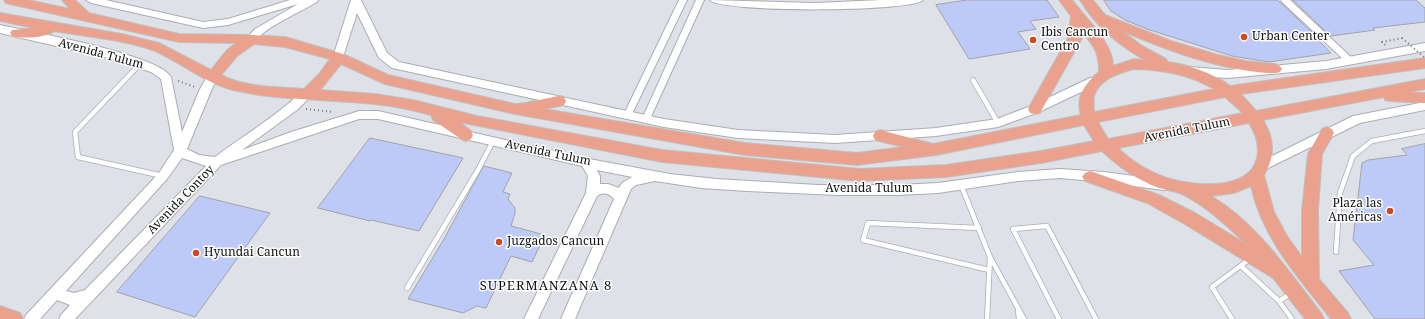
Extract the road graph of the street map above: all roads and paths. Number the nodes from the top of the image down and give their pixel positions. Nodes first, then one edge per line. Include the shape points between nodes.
1 (10, 0) edge
2 (68, 0) edge
3 (91, 0) edge
4 (301, 0) edge
5 (313, 0) edge
6 (356, 0) edge
7 (682, 0) edge
8 (700, 0) edge
9 (715, 0) edge
10 (918, 0) edge
11 (1065, 0) edge
12 (1285, 0) edge
13 (1088, 1) edge
14 (1076, 15) junction
15 (84, 16) junction
16 (0, 17) edge
17 (1099, 17) junction
18 (62, 28) junction
19 (0, 29) edge
20 (17, 33) junction
21 (1402, 38) dead end
22 (251, 39) junction
23 (1425, 47) edge
24 (338, 57) junction
25 (1425, 58) edge
26 (1349, 60) junction
27 (140, 63) junction
28 (1425, 63) edge
29 (1170, 66) junction
30 (1275, 68) junction
31 (1186, 70) junction
32 (1106, 72) junction
33 (166, 76) junction
34 (213, 76) junction
35 (973, 80) dead end
36 (1094, 81) junction
37 (1425, 84) edge
38 (205, 91) junction
39 (1228, 91) junction
40 (307, 94) junction
41 (1371, 95) junction
42 (1425, 98) edge
43 (559, 101) junction
44 (413, 105) junction
45 (1425, 106) edge
46 (293, 107) junction
47 (515, 109) junction
48 (1035, 109) junction
49 (337, 112) dead end
50 (627, 116) junction
51 (1254, 116) junction
52 (1088, 119) junction
53 (646, 120) junction
54 (998, 123) junction
55 (1425, 131) edge
56 (1327, 133) junction
57 (466, 135) junction
58 (880, 136) junction
59 (493, 141) junction
60 (1105, 146) junction
61 (936, 149) junction
62 (180, 151) junction
63 (218, 161) junction
64 (585, 162) junction
65 (1259, 170) junction
66 (162, 176) junction
67 (1090, 176) junction
68 (656, 177) junction
69 (961, 186) junction
70 (1180, 188) junction
71 (592, 193) junction
72 (621, 198) junction
73 (979, 228) junction
74 (1336, 252) dead end
75 (990, 256) junction
76 (1247, 262) junction
77 (989, 270) junction
78 (1279, 274) junction
79 (1311, 280) junction
80 (407, 288) dead end
81 (58, 289) junction
82 (1293, 292) junction
83 (89, 294) junction
84 (1279, 301) junction
85 (1018, 308) junction
86 (0, 314) edge
87 (14, 319) edge
88 (31, 319) edge
89 (66, 319) edge
90 (531, 319) edge
91 (568, 319) edge
92 (987, 319) edge
93 (1019, 319) edge
94 (1024, 319) edge
95 (1059, 319) edge
96 (1096, 319) edge
97 (1232, 319) edge
98 (1292, 319) edge
99 (1315, 319) edge
100 (1342, 319) edge

1 - 15 main road
2 - 15 main road
3 - 4 street via 203,25 228,22
5 - 22 street via 259,31
6 - 24 street
6 - 43 street via 383,55 396,65
7 - 50 street
8 - 53 street
9 - 10 street via 795,7 836,7
11 - 14 main road
12 - 26 street
13 - 17 main road
14 - 32 main road via 1102,48
14 - 48 main road via 1075,38
15 - 22 main road via 179,38
16 - 18 main road, Avenida Tulum
17 - 29 main road via 1131,47
17 - 30 main road via 1196,54 1236,64
18 - 20 main road
18 - 34 main road, Avenida Tulum via 122,38 159,48
19 - 20 street, Avenida Tulum
20 - 27 street, Avenida Tulum
21 - 25 path, bridge
22 - 24 main road via 285,42
22 - 34 main road via 232,53
23 - 26 street
24 - 40 main road via 324,78
24 - 47 main road via 385,79
26 - 30 street
27 - 33 street, Avenida Tulum
27 - 66 lane via 75,132 78,157
28 - 39 main road
29 - 31 main road
29 - 32 main road via 1134,64
30 - 31 street via 1227,74
31 - 39 main road
32 - 36 main road
33 - 38 path
33 - 62 street
34 - 38 street
34 - 40 main road, Avenida Tulum via 233,85 263,91
35 - 54 lane
36 - 48 street
36 - 52 main road via 1087,97
37 - 41 main road, Avenida Tulum
38 - 62 street
39 - 51 main road
39 - 52 main road
40 - 44 main road, Avenida Tulum via 375,99
40 - 46 street, Avenida Contoy
41 - 42 main road
41 - 51 main road, Avenida Tulum
43 - 47 main road
43 - 50 street
44 - 57 main road via 446,120
44 - 60 main road, Avenida Tulum via 477,121 662,156 860,175 946,171
45 - 56 street via 1357,119
46 - 49 path
46 - 63 street, Avenida Contoy
47 - 61 main road via 745,149 857,159
48 - 54 street
50 - 53 street
51 - 60 main road, Avenida Tulum
51 - 65 main road via 1263,132 1266,145 1265,157
52 - 60 main road
52 - 61 main road
53 - 58 street via 738,134 835,139
54 - 58 street via 936,132
55 - 74 lane via 1372,141 1353,156 1340,193
56 - 65 street
56 - 79 main road via 1316,154 1310,210
57 - 59 street, Avenida Tulum
57 - 63 street, Avenida Tulum via 378,115 359,115 275,141 234,158
58 - 61 main road
59 - 64 street, Avenida Tulum
59 - 80 lane
60 - 70 main road via 1138,172
62 - 63 street, Avenida Tulum via 200,160
62 - 66 street
63 - 83 street, Avenida Contoy
64 - 68 street, Avenida Tulum
64 - 71 street via 595,180
65 - 70 main road via 1243,183 1226,189 1206,191
65 - 79 main road via 1266,210 1277,233
66 - 81 street
67 - 69 street, Avenida Tulum via 1045,174
67 - 70 street, Avenida Tulum
67 - 76 main road via 1152,199 1189,218
68 - 69 street, Avenida Tulum via 778,188 865,191
68 - 72 street via 633,181 626,186
69 - 73 lane
70 - 78 main road via 1219,210 1255,242
71 - 72 street via 607,188
71 - 90 street
72 - 91 street
73 - 75 lane
73 - 77 lane via 868,223 863,240
75 - 77 lane
75 - 85 lane
76 - 78 main road
76 - 84 lane
76 - 97 lane via 1212,287
77 - 92 lane
78 - 82 main road
79 - 82 street
79 - 100 main road
81 - 83 street via 60,295 68,299 78,299
81 - 88 street
82 - 84 lane
82 - 99 main road
83 - 89 street, Avenida Contoy
84 - 98 lane
85 - 93 lane
85 - 94 lane
86 - 87 main road
95 - 96 lane via 1013,229 1047,226

